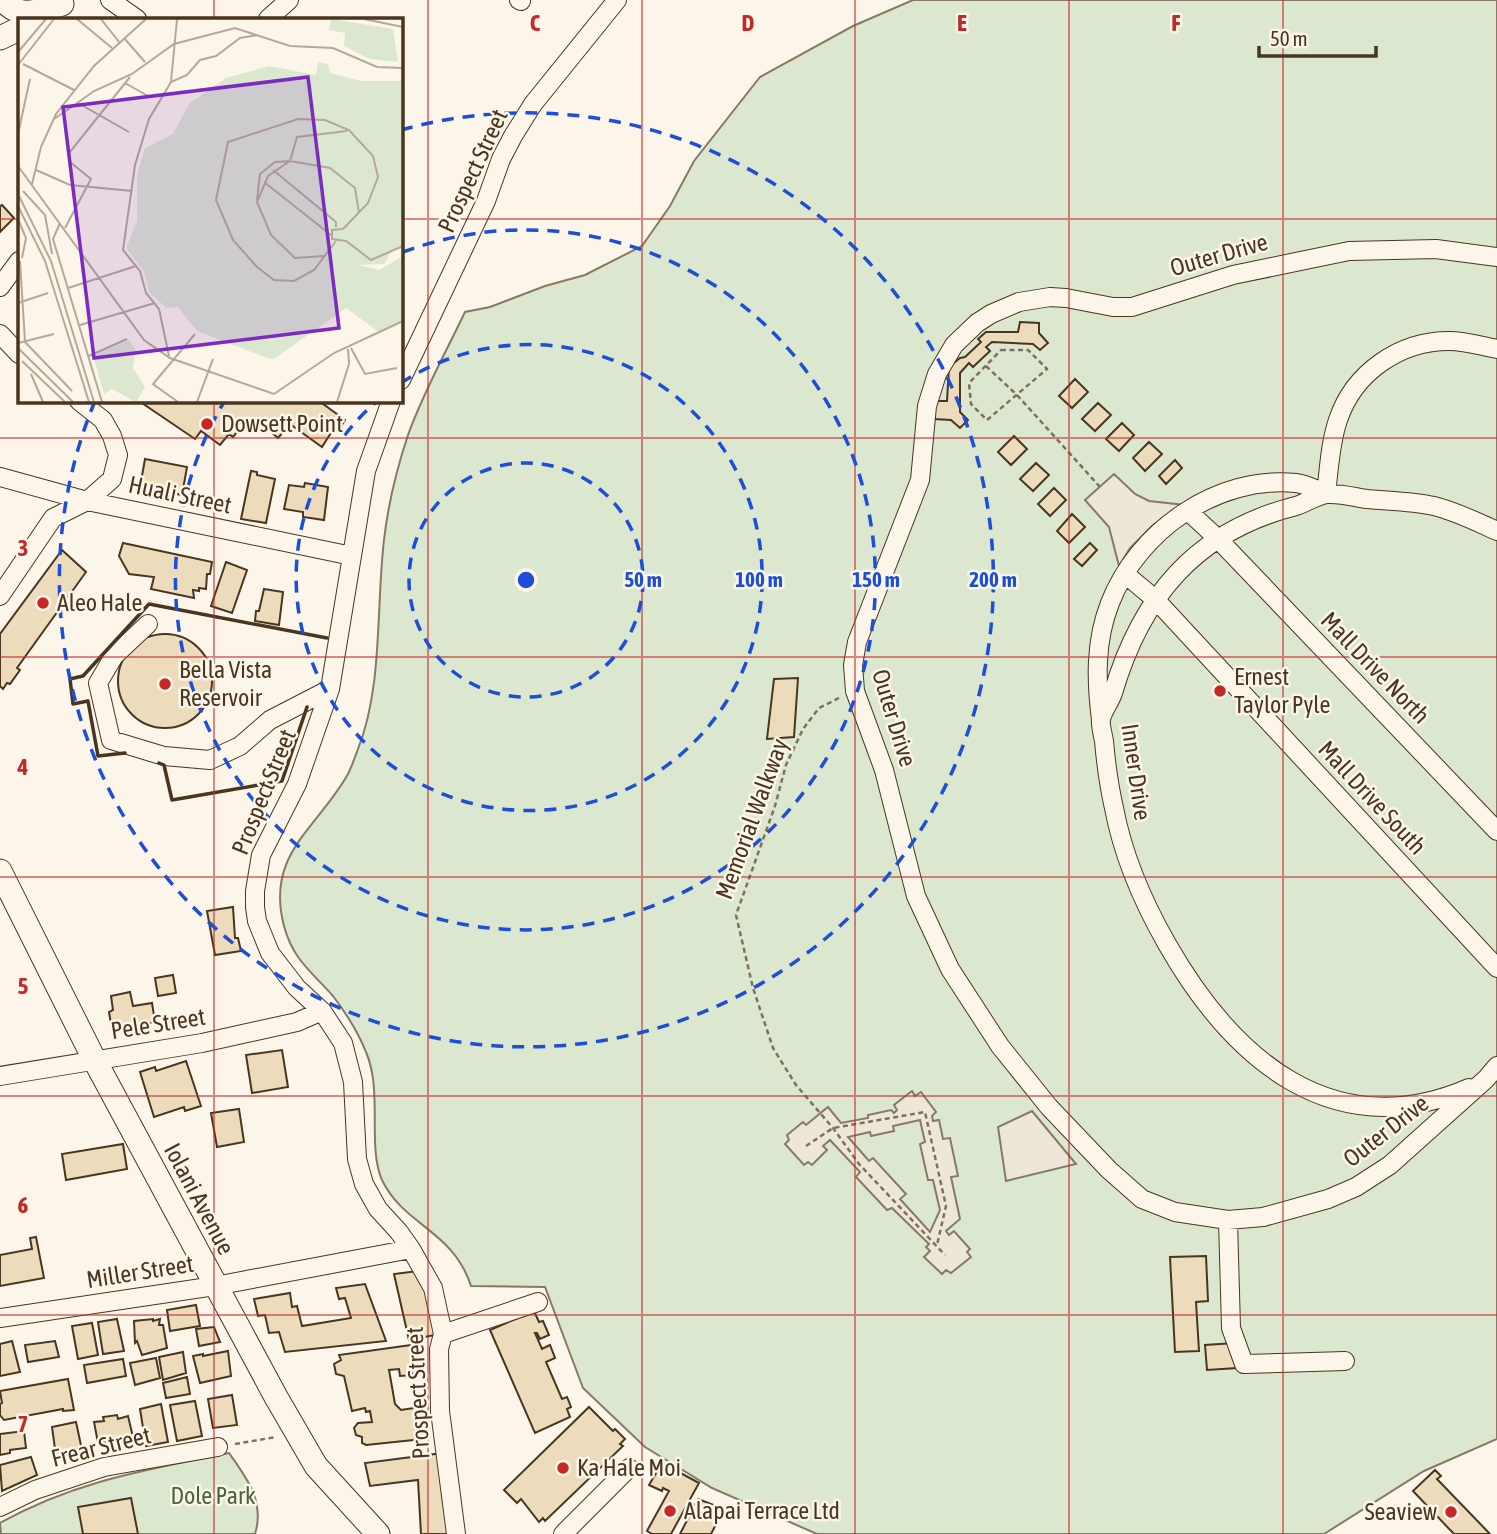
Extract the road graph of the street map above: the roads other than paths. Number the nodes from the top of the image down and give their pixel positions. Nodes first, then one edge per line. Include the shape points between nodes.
1 (3, 0) edge
2 (110, 0) edge
3 (289, 0) edge
4 (617, 0) edge
5 (66, 2) edge
6 (38, 18) edge
7 (136, 18) edge
8 (269, 18) edge
9 (18, 29) edge
10 (0, 38) edge
11 (1497, 257) edge
12 (18, 262) edge
13 (0, 287) edge
14 (0, 334) edge
15 (1497, 349) edge
16 (18, 353) edge
17 (402, 378) edge
18 (80, 402) edge
19 (391, 402) edge
20 (0, 477) edge
21 (1326, 494) junction
22 (87, 500) junction
23 (1188, 511) junction
24 (1497, 531) edge
25 (1217, 538) junction
26 (352, 556) junction
27 (1125, 573) junction
28 (0, 596) edge
29 (1154, 599) junction
30 (148, 624) dead end
31 (330, 690) junction
32 (1101, 720) junction
33 (1497, 831) edge
34 (0, 871) edge
35 (1497, 968) edge
36 (322, 1011) junction
37 (94, 1059) junction
38 (1491, 1072) edge
39 (0, 1076) edge
40 (1228, 1220) junction
41 (411, 1250) junction
42 (215, 1286) junction
43 (538, 1302) dead end
44 (0, 1318) edge
45 (443, 1334) junction
46 (1345, 1361) dead end
47 (218, 1447) road end
48 (629, 1468) dead end
49 (0, 1507) edge
50 (378, 1534) edge
51 (456, 1534) edge
52 (563, 1534) edge

1 - 5 main road via 12,11 26,13
2 - 7 street
3 - 8 street
4 - 17 street, Prospect Street via 533,104 513,136
5 - 6 main road
9 - 10 main road
11 - 40 street, Outer Drive via 1436,249 1349,251 1233,275 1132,307 1066,298 1034,299 1004,307 977,323 954,345 931,389 920,480 857,642 855,691 884,769 919,908 950,969 1035,1091 1142,1199 1175,1212
12 - 13 street
14 - 16 street
15 - 21 street via 1435,341 1403,349 1375,366 1353,390 1338,419
18 - 22 street via 103,420 118,455 111,478
19 - 26 street, Prospect Street via 366,471
20 - 22 street, Huali Street
21 - 23 street via 1299,483 1258,485 1219,495
21 - 24 street, Inner Drive via 1434,506
21 - 25 street, Inner Drive via 1257,518
22 - 26 street, Huali Street
22 - 28 street via 54,518
23 - 25 street, Mall Drive North
23 - 27 street via 1152,539
25 - 29 street, Inner Drive via 1182,567
25 - 33 street, Mall Drive North
26 - 31 street, Prospect Street
27 - 29 street, Mall Drive South
27 - 32 street via 1110,603 1100,640
29 - 32 street, Inner Drive
29 - 35 street, Mall Drive South
30 - 31 street via 114,656 98,683 111,740 164,756 211,760 240,746 270,720
31 - 36 street, Prospect Street via 297,784 261,855 255,891 257,921 270,953
32 - 38 street, Inner Drive via 1115,815 1138,885 1192,985 1245,1049 1295,1085 1355,1105 1394,1107 1433,1101 1451,1096
34 - 37 main road, Iolani Avenue
36 - 37 street, Pele Street via 297,1022 202,1043
36 - 41 street, Prospect Street via 343,1043 354,1082 357,1159 364,1184
37 - 39 street, Pele Street
37 - 42 main road, Iolani Avenue
38 - 40 street, Outer Drive via 1390,1165 1356,1187 1281,1213
40 - 46 street via 1231,1328 1244,1364
41 - 42 street, Miller Street
41 - 45 street, Prospect Street via 433,1289
42 - 44 street, Miller Street
42 - 50 main road, Iolani Avenue via 316,1466
43 - 45 street
45 - 51 street, Prospect Street via 440,1411
47 - 49 street, Frear Street via 104,1467
48 - 52 street

